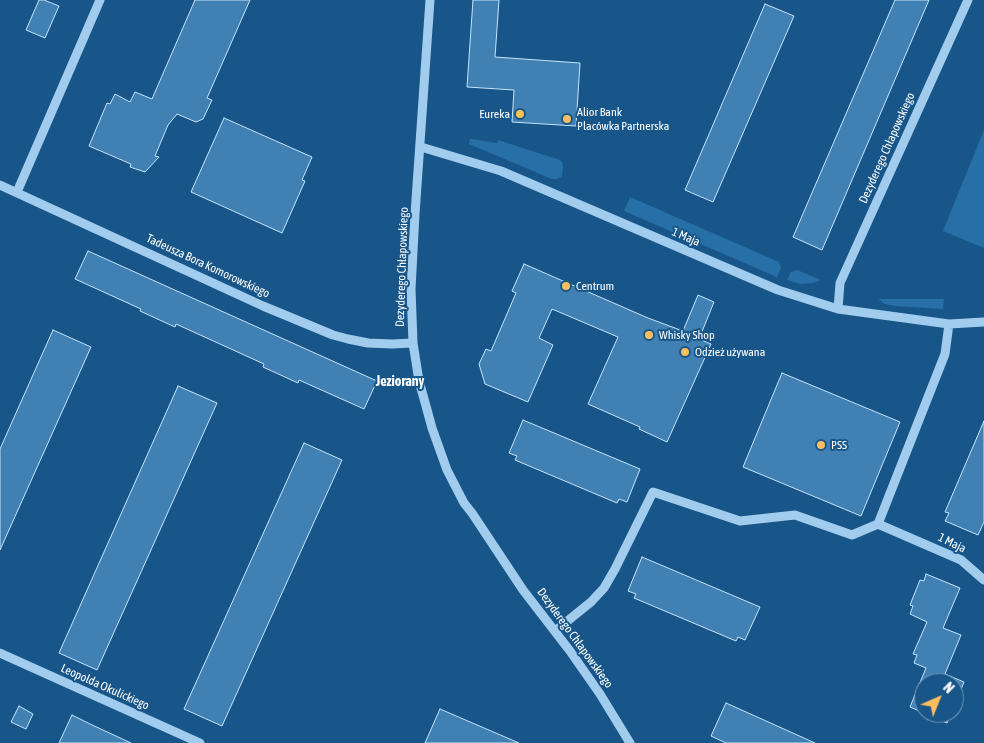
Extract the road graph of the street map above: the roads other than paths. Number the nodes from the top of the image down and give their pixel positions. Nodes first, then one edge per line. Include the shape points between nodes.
1 (100, 0) edge
2 (430, 0) edge
3 (968, 0) edge
4 (421, 146) junction
5 (0, 185) edge
6 (17, 192) junction
7 (838, 309) junction
8 (984, 322) edge
9 (949, 324) junction
10 (413, 343) junction
11 (878, 524) junction
12 (984, 580) edge
13 (555, 632) junction
14 (0, 654) edge
15 (200, 743) edge
16 (630, 743) edge

1 - 6 street
2 - 4 street, Dezyderego Chłapowskiego
3 - 7 street, Dezyderego Chłapowskiego via 840,283
4 - 7 street, 1 Maja via 501,171 778,290
4 - 10 street, Dezyderego Chłapowskiego via 411,289
5 - 6 street, Tadeusza Bora Komorowskiego
6 - 10 street, Tadeusza Bora Komorowskiego via 333,335 368,343
7 - 9 street, 1 Maja
8 - 9 street, 1 Maja
9 - 11 street via 946,354
10 - 13 street, Dezyderego Chłapowskiego via 419,381 447,470 464,503
11 - 12 street, 1 Maja via 961,560
11 - 13 street via 852,535 795,515 740,521 653,492 604,588
13 - 16 street, Dezyderego Chłapowskiego via 600,694
14 - 15 street, Leopolda Okulickiego

